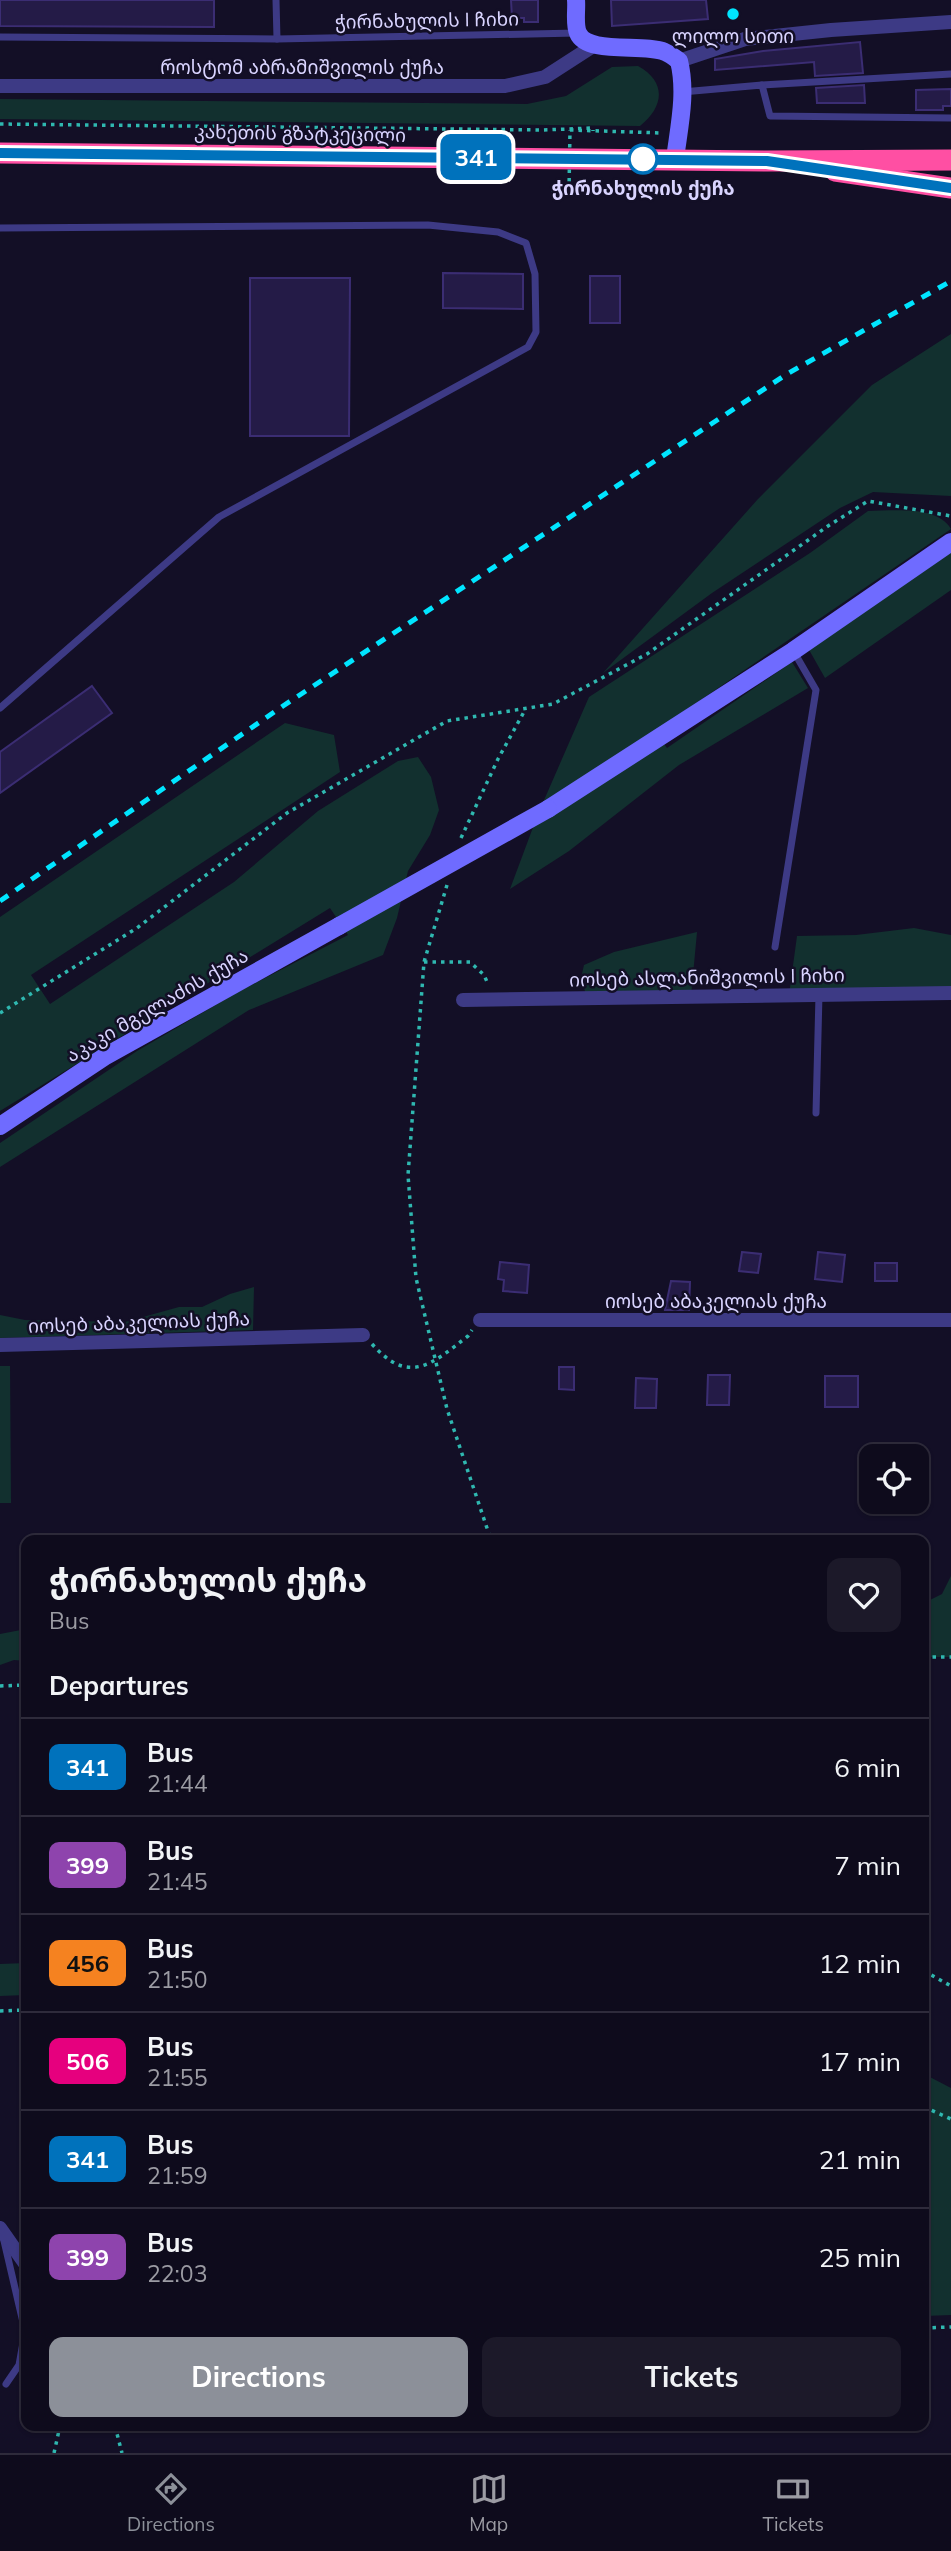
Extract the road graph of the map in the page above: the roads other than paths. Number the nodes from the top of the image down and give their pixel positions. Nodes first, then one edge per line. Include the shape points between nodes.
1 (276, 0) edge
2 (576, 0) edge
3 (951, 22) edge
4 (578, 33) junction
5 (0, 37) edge
6 (277, 38) junction
7 (593, 46) junction
8 (679, 61) junction
9 (951, 74) edge
10 (762, 85) junction
11 (0, 86) edge
12 (682, 92) junction
13 (951, 118) edge
14 (0, 153) edge
15 (675, 159) junction
16 (951, 160) edge
17 (767, 161) junction
18 (951, 188) edge
19 (0, 228) edge
20 (951, 542) edge
21 (793, 651) junction
22 (0, 708) edge
23 (775, 947) dead end
24 (951, 992) edge
25 (819, 995) junction
26 (463, 1000) dead end
27 (816, 1113) dead end
28 (0, 1126) edge
29 (480, 1320) road end
30 (951, 1320) edge
31 (363, 1335) road end
32 (0, 1345) edge
33 (1, 2229) edge
34 (21, 2258) edge
35 (21, 2314) edge
36 (21, 2354) edge
37 (6, 2384) dead end

1 - 6 lane
2 - 4 street
3 - 8 street via 745,38
4 - 6 lane, ჭირნახულის I ჩიხი
4 - 7 street
5 - 6 lane, ჭირნახულის I ჩიხი
7 - 8 street via 664,51
7 - 11 street, როსტომ აბრამიშვილის ქუჩა via 545,78 505,86
8 - 12 street
9 - 10 lane
10 - 12 lane
10 - 13 lane via 770,116
12 - 15 street
14 - 15 highway, კახეთის გზატკეცილი
15 - 17 highway, კახეთის გზატკეცილი
16 - 17 highway, კახეთის გზატკეცილი
17 - 18 highway, კახეთის გზატკეცილი
19 - 22 lane via 428,225 498,232 526,243 535,274 536,332 528,347 219,517
20 - 21 street, აკაკი მგელაძის ქუჩა
21 - 23 lane via 816,690
21 - 28 street, აკაკი მგელაძის ქუჩა, bridge via 548,809 104,1057
24 - 25 street, იოსებ ასლანიშვილის I ჩიხი
25 - 26 street, იოსებ ასლანიშვილის I ჩიხი
25 - 27 lane
29 - 30 street, იოსებ აბაკელიას ქუჩა
31 - 32 street, იოსებ აბაკელიას ქუჩა
33 - 34 street
33 - 35 lane
36 - 37 lane

